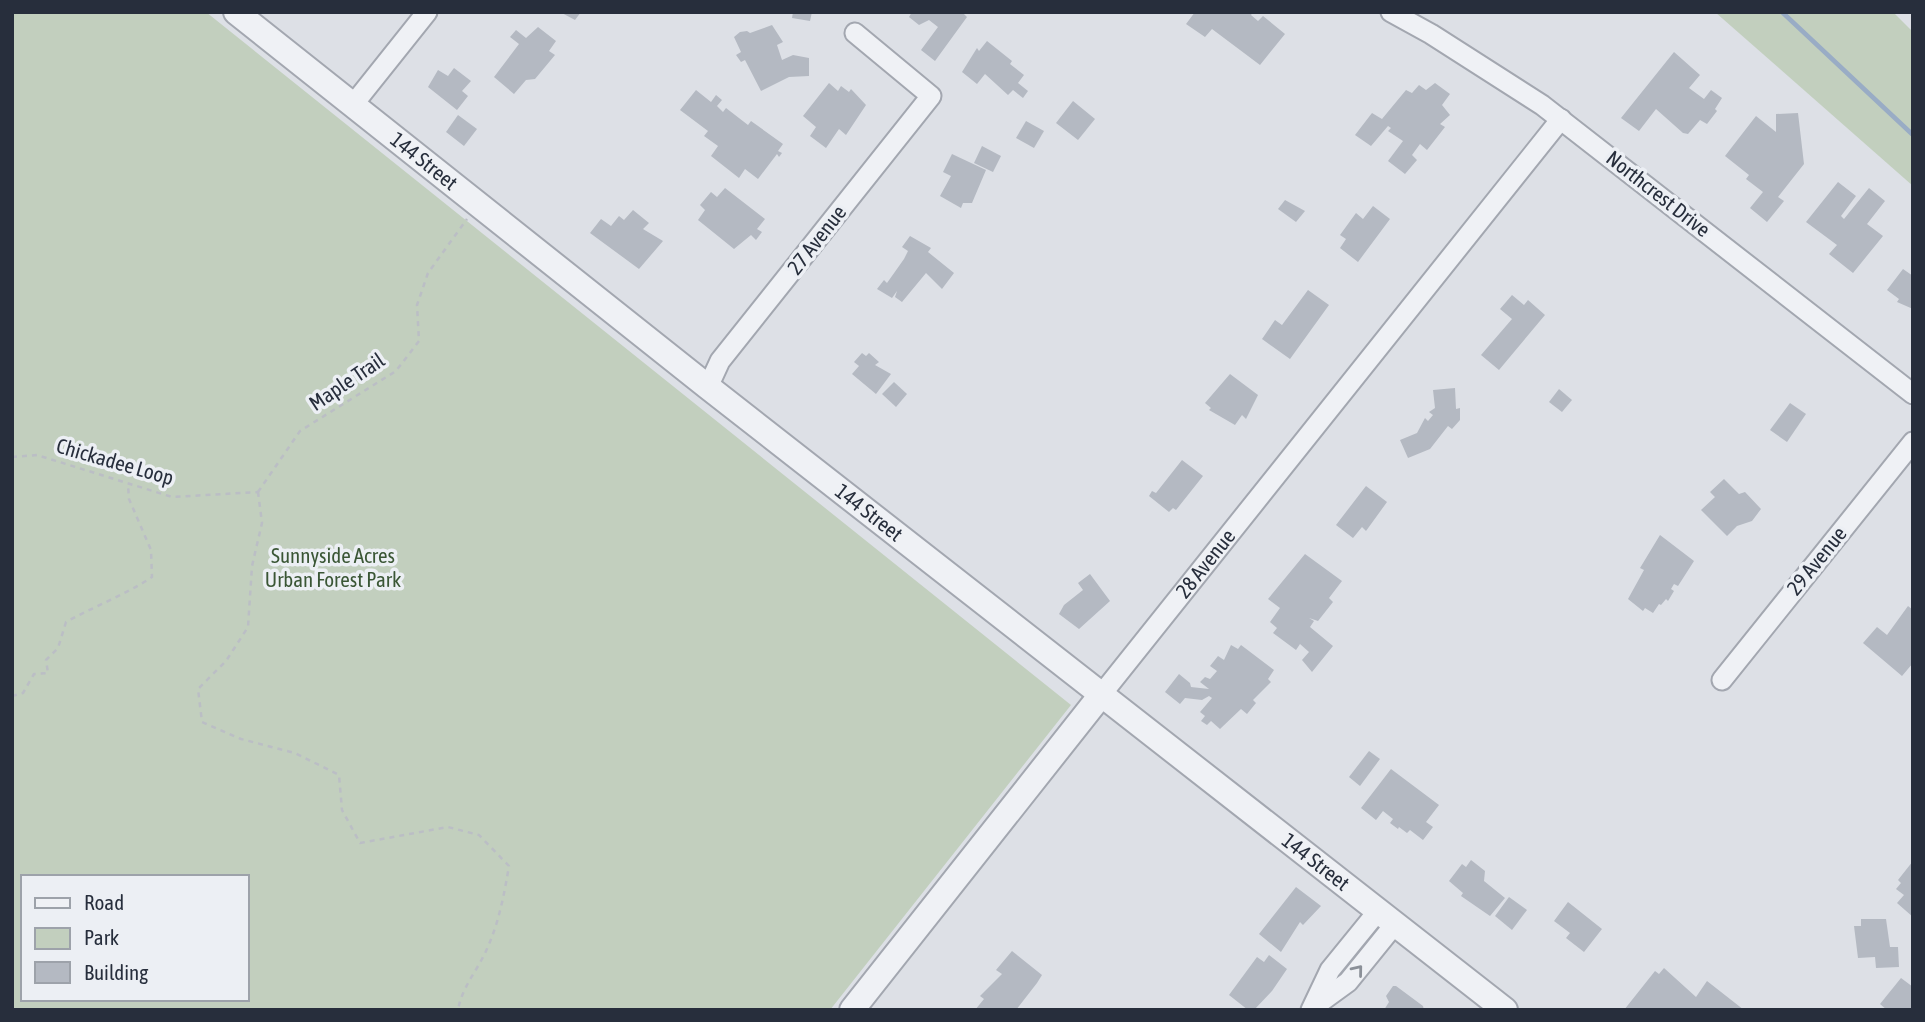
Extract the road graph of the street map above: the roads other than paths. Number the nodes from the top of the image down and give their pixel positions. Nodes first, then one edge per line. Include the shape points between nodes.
1 (236, 12) edge
2 (427, 12) edge
3 (1391, 12) edge
4 (855, 33) dead end
5 (352, 106) junction
6 (1561, 119) junction
7 (708, 387) junction
8 (1913, 394) edge
9 (1913, 442) edge
10 (1722, 680) dead end
11 (1101, 695) junction
12 (1386, 918) junction
13 (1313, 1008) edge
14 (852, 1010) edge
15 (1505, 1010) edge

1 - 5 street, 144 Street
2 - 5 street
3 - 6 street, Northcrest Drive
4 - 7 street, 27 Avenue via 931,96 720,361
5 - 7 street, 144 Street
6 - 8 street, Northcrest Drive
6 - 11 street, 28 Avenue
7 - 11 street, 144 Street
9 - 10 street, 29 Avenue
11 - 12 street, 144 Street
11 - 14 street, 28 Avenue
12 - 13 street via 1330,970
12 - 15 street, 144 Street

